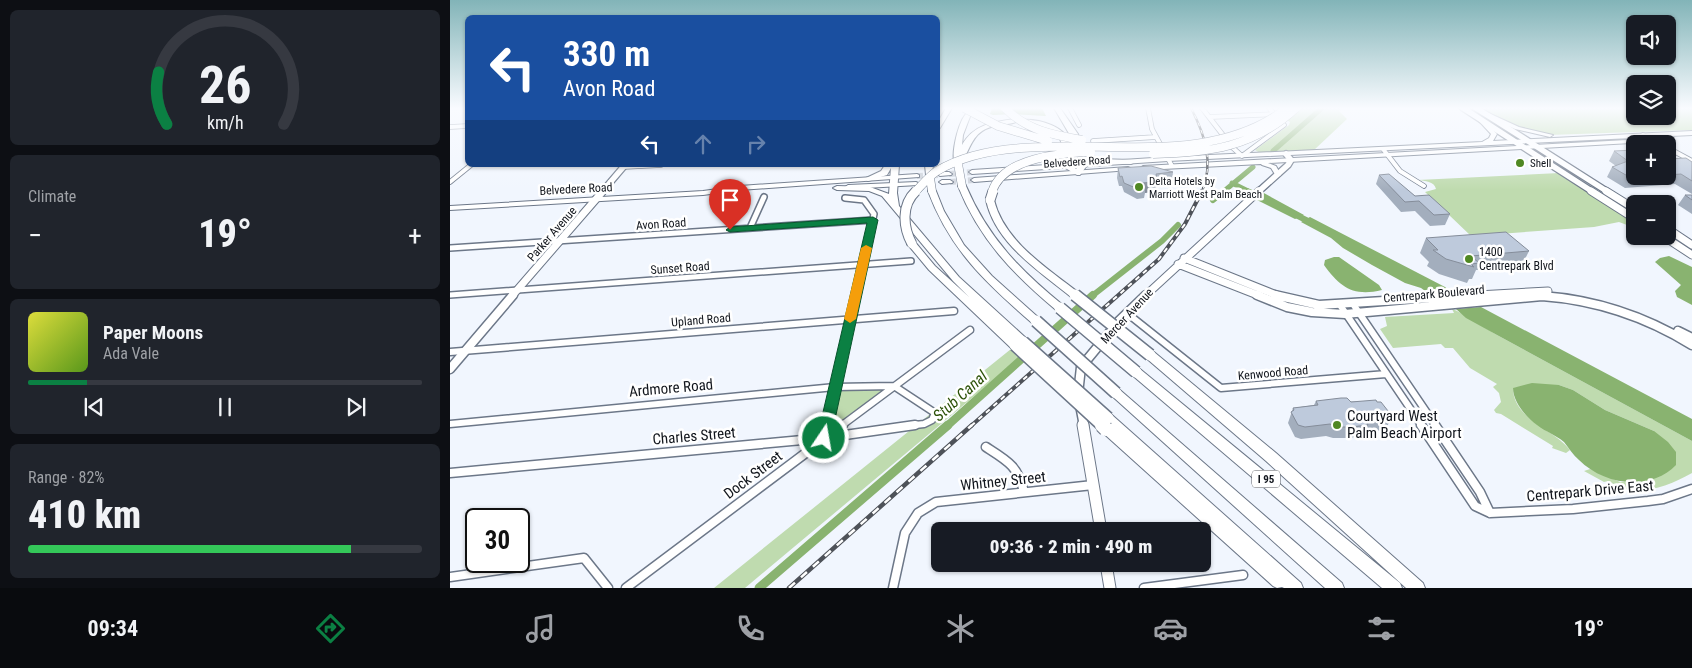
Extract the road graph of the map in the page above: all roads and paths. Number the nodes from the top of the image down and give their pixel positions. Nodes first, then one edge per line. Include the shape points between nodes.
1 (960, 135) edge
2 (972, 135) edge
3 (1027, 135) edge
4 (1059, 135) edge
5 (1063, 135) edge
6 (1075, 135) edge
7 (1219, 135) edge
8 (1224, 135) edge
9 (1234, 135) edge
10 (1245, 135) edge
11 (1258, 135) edge
12 (1270, 135) edge
13 (1494, 135) edge
14 (1505, 135) edge
15 (1519, 135) edge
16 (1560, 135) edge
17 (1626, 136) edge
18 (1156, 137) joint
19 (1588, 138) junction
20 (1692, 138) edge
21 (1676, 140) edge
22 (1066, 141) junction
23 (1093, 141) dead end
24 (1528, 141) junction
25 (1515, 142) junction
26 (1626, 143) edge
27 (1481, 144) junction
28 (1538, 147) junction
29 (1524, 148) junction
30 (1385, 152) junction
31 (1676, 152) edge
32 (1082, 153) junction
33 (1286, 154) junction
34 (1242, 156) junction
35 (1290, 160) junction
36 (958, 161) junction
37 (1692, 161) edge
38 (1131, 162) junction
39 (1249, 162) junction
40 (1170, 163) junction
41 (1083, 165) junction
42 (1066, 166) junction
43 (468, 167) edge
44 (623, 167) edge
45 (888, 167) edge
46 (895, 167) edge
47 (1048, 167) junction
48 (929, 172) edge
49 (972, 172) tunnel mouth
50 (1078, 173) junction
51 (1278, 174) junction
52 (941, 178) tunnel mouth
53 (949, 178) tunnel mouth
54 (451, 180) edge
55 (868, 180) junction
56 (916, 180) tunnel mouth
57 (974, 180) tunnel mouth
58 (894, 181) junction
59 (1424, 186) dead end
60 (836, 188) junction
61 (703, 193) junction
62 (764, 197) dead end
63 (845, 198) dead end
64 (597, 199) junction
65 (1626, 203) edge
66 (896, 206) junction
67 (450, 208) edge
68 (1626, 213) edge
69 (873, 220) junction
70 (750, 228) junction
71 (1676, 234) edge
72 (561, 240) junction
73 (1676, 245) edge
74 (1692, 245) edge
75 (450, 248) edge
76 (1692, 255) edge
77 (911, 261) dead end
78 (1181, 261) junction
79 (863, 264) junction
80 (518, 290) junction
81 (450, 295) edge
82 (1434, 301) junction
83 (1353, 304) junction
84 (1340, 305) junction
85 (954, 311) dead end
86 (1358, 312) junction
87 (1128, 314) junction
88 (1346, 314) junction
89 (850, 319) junction
90 (970, 330) dead end
91 (1692, 338) edge
92 (1019, 344) junction
93 (1692, 345) edge
94 (466, 351) junction
95 (450, 352) edge
96 (450, 368) edge
97 (1386, 374) junction
98 (894, 386) junction
99 (835, 387) junction
100 (450, 424) edge
101 (1107, 424) junction
102 (824, 438) junction
103 (986, 447) dead end
104 (450, 473) edge
105 (1094, 485) junction
106 (1692, 489) edge
107 (1024, 492) junction
108 (1490, 513) junction
109 (1100, 522) edge
110 (1107, 572) edge
111 (1243, 575) dead end
112 (450, 576) edge
113 (608, 588) edge
114 (626, 588) edge
115 (893, 588) edge
116 (1110, 588) edge
117 (1144, 588) edge
118 (1286, 588) edge
119 (1295, 588) edge
120 (1336, 588) edge
121 (1394, 588) edge
122 (1417, 588) edge

1 - 36 highway, I 95
2 - 36 highway
3 - 10 highway, bridge via 1092,148 1141,151 1202,146
4 - 7 highway, bridge via 1141,144 1183,142
5 - 22 highway
6 - 32 highway
8 - 34 street
9 - 92 highway, bridge via 1199,143 1144,147 1033,145 992,151 958,161 917,188 908,202 904,220 912,244 932,268
11 - 122 highway, bridge via 1224,147 1169,153 1074,152 1035,159 1013,168 1000,178 990,200 995,217 1016,245 1044,271 1271,457
12 - 34 street
13 - 27 main road
14 - 25 street
15 - 24 street
16 - 19 main road
17 - 19 main road, Belvedere Road
18 - 23 street
18 - 40 street
19 - 24 main road, Belvedere Road
20 - 21 main road, Belvedere Road
22 - 42 highway
22 - 47 highway via 1060,160
24 - 25 main road, Belvedere Road
24 - 28 street
25 - 27 main road, Belvedere Road
25 - 29 street
26 - 28 main road, Belvedere Road
27 - 30 main road, Belvedere Road
28 - 29 main road, Belvedere Road
28 - 65 street
29 - 30 main road, Belvedere Road
29 - 68 street
30 - 33 main road, Belvedere Road
30 - 35 main road, Belvedere Road
30 - 59 street via 1413,181
31 - 37 street
32 - 38 highway via 1098,161
32 - 41 highway
33 - 34 main road, Belvedere Road
33 - 35 street
34 - 40 main road, Belvedere Road
35 - 39 main road, Belvedere Road
35 - 51 street, Mercer Avenue
36 - 121 highway, I 95, bridge via 962,186 974,215 999,250 1033,285
38 - 40 main road, Belvedere Road
38 - 41 main road, Belvedere Road
39 - 40 main road, Belvedere Road
39 - 51 main road via 1272,165
40 - 50 main road, Belvedere Road
41 - 42 main road, Belvedere Road
41 - 50 highway
42 - 47 main road, Belvedere Road
42 - 50 highway
43 - 54 street
44 - 64 street, Parker Avenue
45 - 55 highway via 884,173
46 - 58 highway
47 - 49 main road, Belvedere Road
48 - 120 highway, bridge via 932,191 944,221 966,254 991,281
50 - 57 main road, Belvedere Road
51 - 78 street, Mercer Avenue
52 - 53 main road
55 - 58 main road, Belvedere Road
55 - 61 main road, Belvedere Road
56 - 58 main road, Belvedere Road
58 - 60 main road, Belvedere Road
58 - 66 highway
60 - 61 main road, Belvedere Road
60 - 66 highway via 877,191
61 - 64 main road, Belvedere Road
62 - 70 street
63 - 69 street via 864,200 874,214
64 - 67 main road, Belvedere Road
64 - 72 street, Parker Avenue
66 - 92 highway via 939,261
69 - 70 street, Avon Road
69 - 79 street
70 - 72 street, Avon Road
71 - 74 street
72 - 75 street, Avon Road
72 - 80 street, Parker Avenue via 534,272 532,282
73 - 76 street
77 - 79 street, Sunset Road
78 - 84 street, Centrepark Boulevard via 1288,300
78 - 87 street, Mercer Avenue
78 - 88 street, Centrepark Boulevard via 1287,307
79 - 80 street, Sunset Road
79 - 89 street
80 - 81 street, Sunset Road
80 - 94 street, Parker Avenue
82 - 83 street, Centrepark Boulevard
82 - 86 street, Centrepark Boulevard
82 - 91 street, Centrepark Boulevard via 1472,294 1537,290 1579,295 1633,311
82 - 93 street, Centrepark Boulevard via 1482,302 1542,296 1572,298 1602,304 1652,323
83 - 84 street, Centrepark Boulevard
83 - 86 street
84 - 88 street
85 - 89 street, Upland Road
86 - 88 street, Centrepark Boulevard
86 - 108 street via 1480,492
87 - 97 street, Kenwood Road via 1221,388
87 - 105 street, Mercer Avenue via 1082,367 1079,378 1080,408
88 - 97 street
89 - 94 street, Upland Road
89 - 99 street
90 - 98 street, Dock Street
92 - 101 highway, bridge
94 - 95 street, Upland Road
94 - 96 street, Parker Avenue
97 - 108 street via 1475,506
98 - 99 street, Ardmore Road
98 - 102 street, Dock Street
98 - 102 street, Charles Street via 936,413 932,420 924,424
99 - 100 street, Ardmore Road
99 - 102 street
101 - 118 highway
101 - 119 highway
102 - 104 street, Charles Street
102 - 114 street, Dock Street
103 - 107 street via 1014,466 1021,476
105 - 107 street, Whitney Street
105 - 109 street, Mercer Avenue
106 - 108 street, Centrepark Drive East via 1648,501
107 - 115 street, Whitney Street via 936,502 918,513 905,532
110 - 116 street
111 - 117 street
112 - 113 street via 584,558

